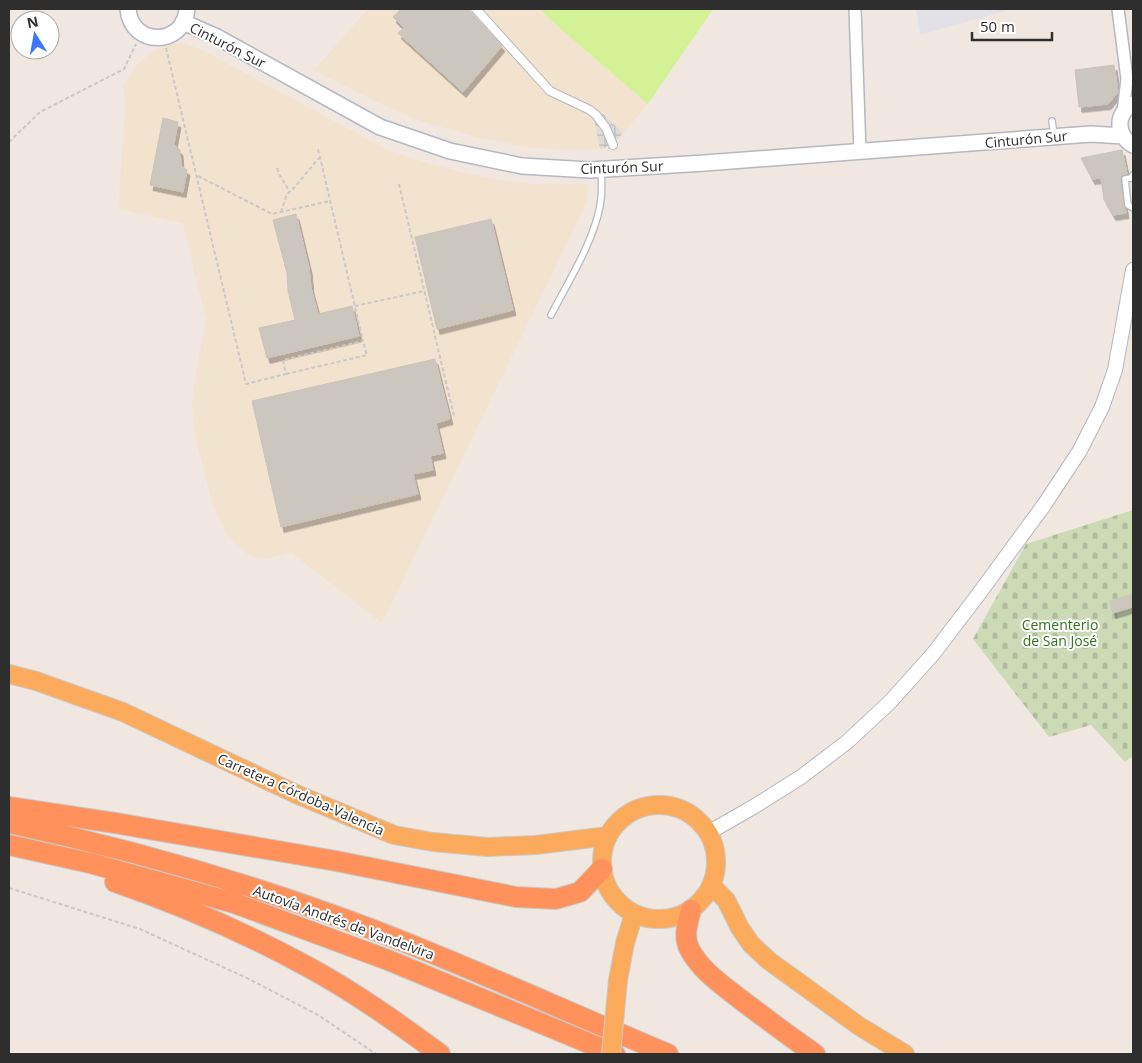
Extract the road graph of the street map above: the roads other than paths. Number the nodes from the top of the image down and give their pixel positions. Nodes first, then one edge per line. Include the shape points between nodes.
1 (476, 9) edge
2 (855, 9) edge
3 (1118, 9) edge
4 (127, 11) edge
5 (185, 16) edge
6 (1130, 84) edge
7 (1125, 112) edge
8 (1052, 121) dead end
9 (1092, 134) junction
10 (1054, 137) junction
11 (1130, 144) edge
12 (614, 145) dead end
13 (860, 152) junction
14 (601, 169) junction
15 (1133, 175) edge
16 (1133, 208) edge
17 (1133, 270) edge
18 (551, 316) dead end
19 (9, 674) edge
20 (9, 807) edge
21 (9, 823) edge
22 (708, 833) junction
23 (608, 836) junction
24 (9, 846) edge
25 (602, 869) junction
26 (711, 885) junction
27 (691, 910) junction
28 (634, 914) junction
29 (440, 1054) edge
30 (613, 1054) edge
31 (668, 1054) edge
32 (815, 1054) edge
33 (905, 1054) edge

1 - 12 street via 550,91 596,115
2 - 13 street
3 - 6 street
4 - 5 main road, Cinturón Sur via 139,32 153,38 177,30
5 - 14 main road, Cinturón Sur via 215,36 380,127 450,151 522,166
6 - 7 street
7 - 9 main road, Cinturón Sur
7 - 11 main road via 1120,128
8 - 10 lane
9 - 10 main road, Cinturón Sur
9 - 11 main road, Cinturón Sur
10 - 13 main road, Cinturón Sur
13 - 14 main road, Cinturón Sur
14 - 18 lane via 602,193 595,224
15 - 16 lane via 1125,179 1128,205
17 - 22 street via 1115,370 1102,406 1079,452 978,595 933,654 890,702 847,742 801,778
19 - 23 highway, Carretera Córdoba-Valencia via 123,712 296,794 394,834 433,842 488,847
20 - 25 highway via 336,861 516,897 556,899 580,892
21 - 31 highway, Autovía Andrés de Vandelvira via 90,840 230,880 369,928
22 - 23 highway via 687,812 658,805 642,807 629,814
22 - 26 highway via 716,859
23 - 25 highway
24 - 29 highway via 182,906 311,968
24 - 30 highway, Autovía Andrés de Vandelvira via 90,863 234,903 388,960
25 - 28 highway via 612,896
26 - 27 highway
26 - 33 highway via 726,900 751,944 768,960 859,1026
27 - 28 highway via 663,920
27 - 32 highway via 685,932 694,957 715,979
28 - 30 highway, bridge via 618,980

